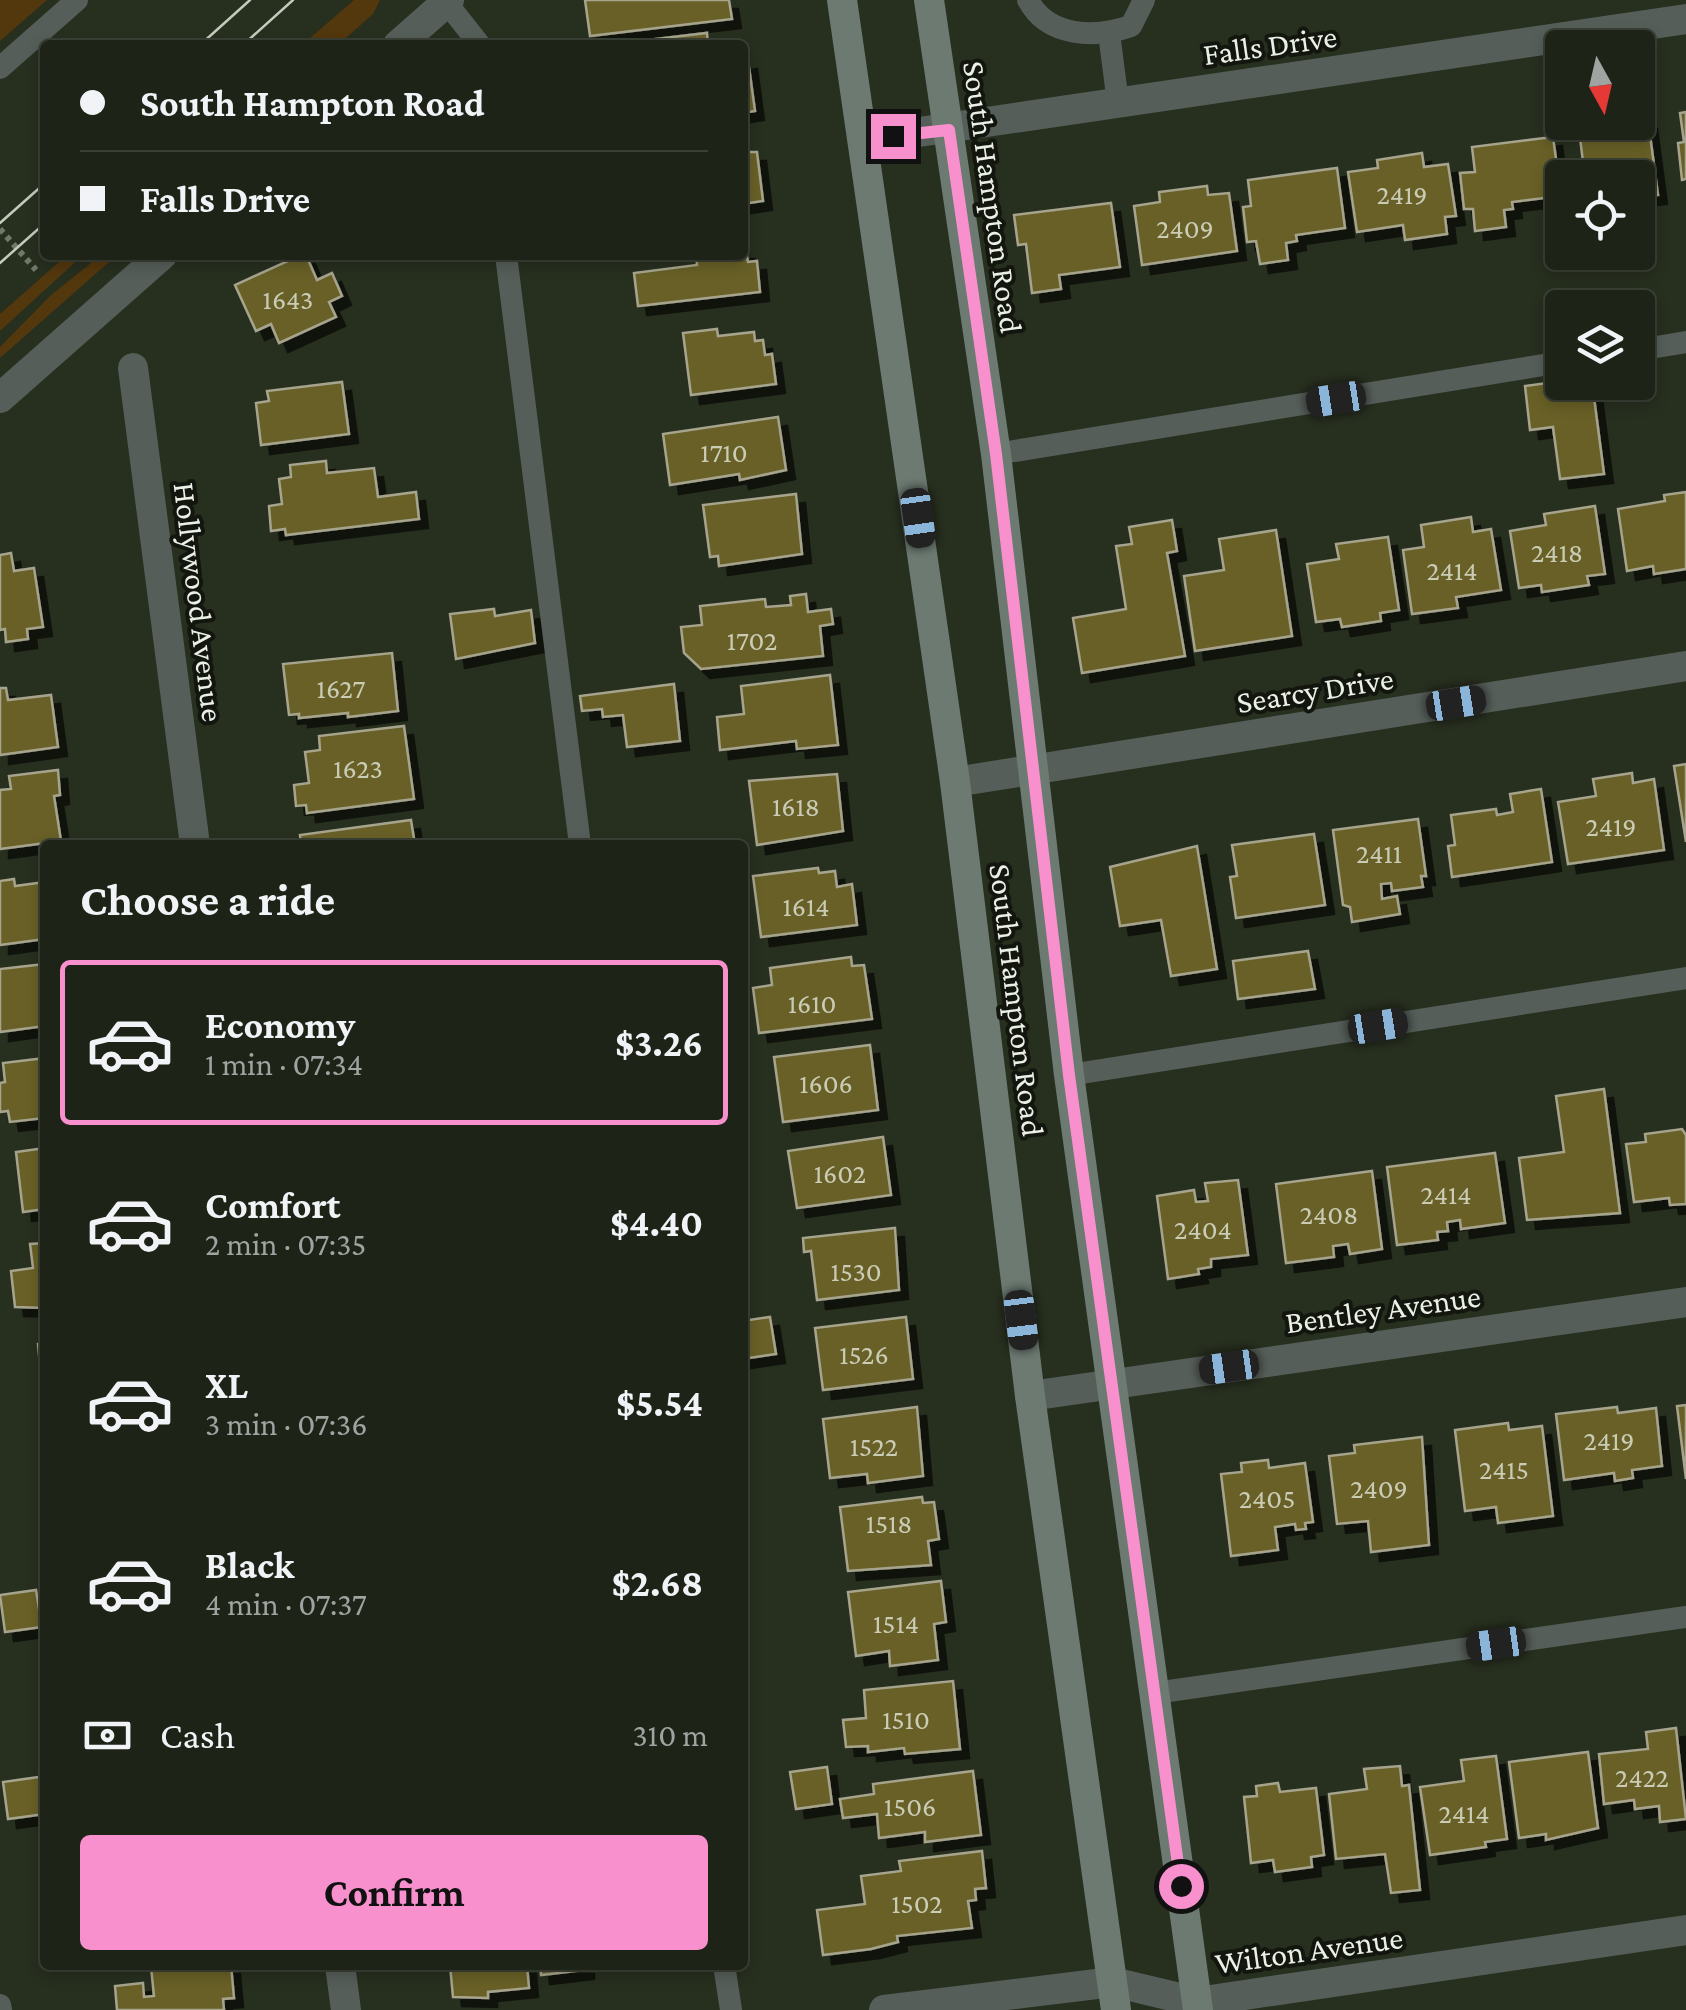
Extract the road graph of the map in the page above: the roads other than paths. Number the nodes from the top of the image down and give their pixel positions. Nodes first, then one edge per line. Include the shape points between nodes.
1 (77, 0) edge
2 (842, 0) edge
3 (928, 0) edge
4 (1028, 0) edge
5 (1144, 0) edge
6 (448, 1) edge
7 (1686, 19) edge
8 (1109, 33) junction
9 (404, 40) edge
10 (476, 40) edge
11 (0, 68) edge
12 (1118, 103) junction
13 (949, 130) junction
14 (865, 140) junction
15 (156, 260) edge
16 (507, 260) edge
17 (1686, 342) edge
18 (1655, 347) edge
19 (1545, 365) edge
20 (133, 368) dead end
21 (0, 398) edge
22 (996, 454) junction
23 (1686, 666) edge
24 (1033, 771) junction
25 (955, 782) junction
26 (194, 840) edge
27 (579, 840) edge
28 (1686, 978) edge
29 (1069, 1075) junction
30 (1686, 1302) edge
31 (1115, 1383) junction
32 (1030, 1396) junction
33 (1686, 1617) edge
34 (1155, 1693) junction
35 (1686, 1930) edge
36 (341, 1970) edge
37 (725, 1970) edge
38 (1114, 1996) edge
39 (1197, 2006) edge
40 (346, 2010) edge
41 (731, 2010) edge
42 (884, 2010) edge

1 - 11 lane
2 - 14 main road, South Hampton Road
3 - 13 main road, South Hampton Road
4 - 8 lane via 1047,22
5 - 8 lane via 1131,26
6 - 9 street
6 - 10 lane
7 - 12 street, Falls Drive
8 - 12 lane
12 - 13 street, Falls Drive
13 - 14 street, Falls Drive
13 - 22 main road, South Hampton Road
14 - 25 main road, South Hampton Road
15 - 21 street
16 - 27 lane
17 - 18 lane
19 - 22 lane
20 - 26 street, Hollywood Avenue
22 - 24 main road, South Hampton Road
23 - 24 street, Searcy Drive
24 - 25 street, Searcy Drive
24 - 29 main road, South Hampton Road
25 - 32 main road, South Hampton Road
28 - 29 lane
29 - 31 main road, South Hampton Road
30 - 31 street, Bentley Avenue
31 - 32 street, Bentley Avenue
31 - 34 main road, South Hampton Road
32 - 38 main road, South Hampton Road
33 - 34 lane
34 - 39 main road, South Hampton Road
35 - 39 street, Wilton Avenue
36 - 40 street
37 - 41 lane
38 - 39 street, Wilton Avenue
38 - 42 street, Wilton Avenue

